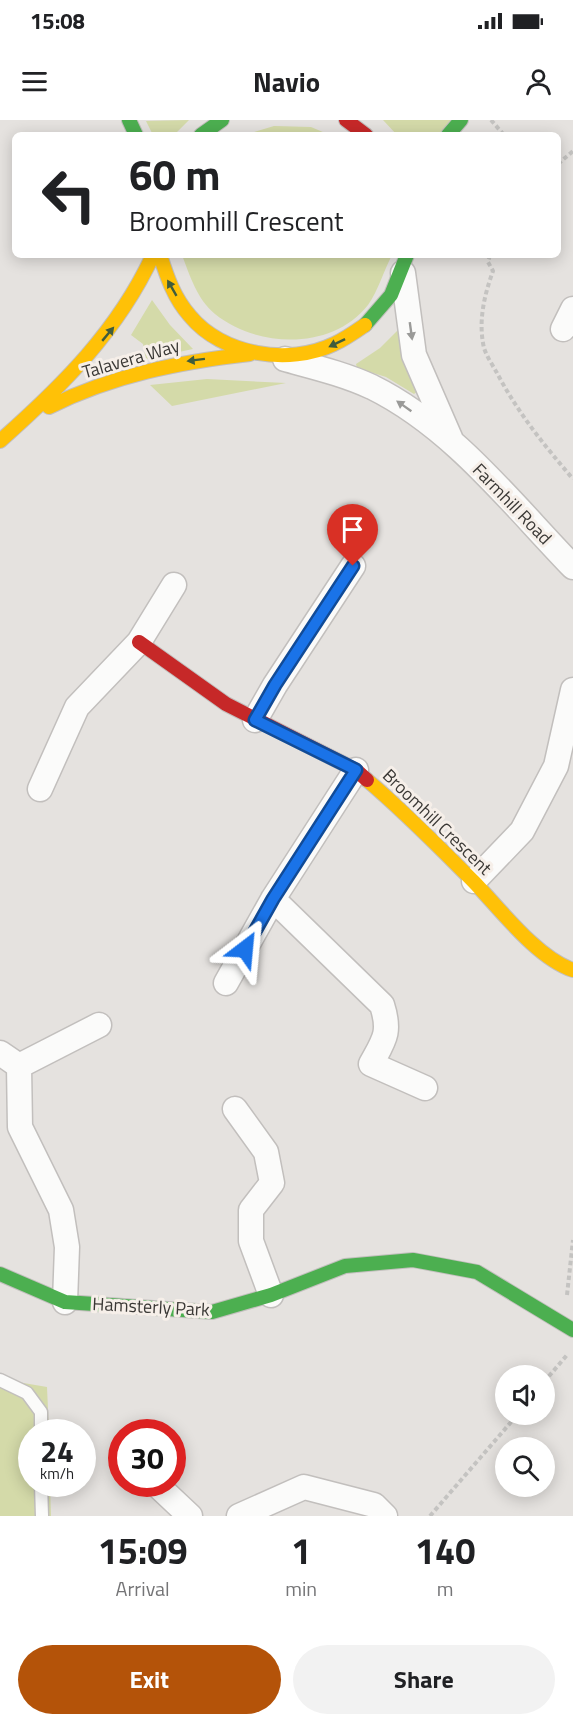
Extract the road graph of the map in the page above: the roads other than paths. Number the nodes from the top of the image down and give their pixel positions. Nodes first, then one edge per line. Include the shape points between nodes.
1 (222, 120) edge
2 (346, 120) edge
3 (461, 120) edge
4 (205, 132) edge
5 (362, 132) edge
6 (451, 132) edge
7 (152, 258) edge
8 (161, 258) edge
9 (405, 264) edge
10 (255, 354) junction
11 (279, 357) junction
12 (23, 421) junction
13 (452, 440) junction
14 (0, 441) edge
15 (353, 566) dead end
16 (573, 567) edge
17 (174, 585) dead end
18 (139, 642) junction
19 (573, 690) edge
20 (255, 720) junction
21 (356, 770) junction
22 (40, 789) dead end
23 (474, 881) junction
24 (273, 899) junction
25 (573, 970) edge
26 (226, 983) dead end
27 (99, 1025) dead end
28 (9, 1060) edge
29 (425, 1088) dead end
30 (235, 1109) dead end
31 (0, 1274) edge
32 (271, 1295) junction
33 (65, 1302) junction
34 (573, 1330) edge
35 (0, 1380) edge
36 (41, 1419) edge
37 (41, 1497) edge
38 (170, 1497) edge
39 (42, 1516) edge
40 (190, 1516) edge
41 (239, 1516) edge
42 (385, 1516) edge

1 - 4 street
2 - 5 street
3 - 6 street
12 -> 7 street, Talavera Way via 113,329
10 -> 8 street via 218,339 188,314 167,281
9 -> 11 street via 383,308 355,335 319,352
9 -> 13 street, Farmhill Road via 414,355
10 - 11 street
10 -> 12 street, Talavera Way via 144,370 97,384
13 -> 11 street, Farmhill Road via 371,387
12 - 14 street, Talavera Way
13 - 16 street, Farmhill Road
15 - 20 street
17 - 18 street
18 - 20 street, Broomhill Crescent
18 - 22 street via 77,707
19 - 23 street via 551,776 522,831
20 - 21 street, Broomhill Crescent
21 - 23 street, Broomhill Crescent
21 - 24 street
23 - 25 street, Broomhill Crescent via 533,943 564,968
24 - 26 street
24 - 29 street via 382,1005 388,1023 386,1038 371,1064
27 - 28 street
28 - 33 street via 20,1127 62,1209 67,1247
30 - 32 street via 266,1152 272,1183 251,1210 251,1241
31 - 33 street, Hamsterly Park
32 - 33 street, Hamsterly Park via 212,1312
32 - 34 street, Hamsterly Park via 345,1266 413,1260 477,1272
35 - 36 lane via 27,1393 41,1412
37 - 39 lane
38 - 40 street
41 - 42 street via 304,1487 374,1505

